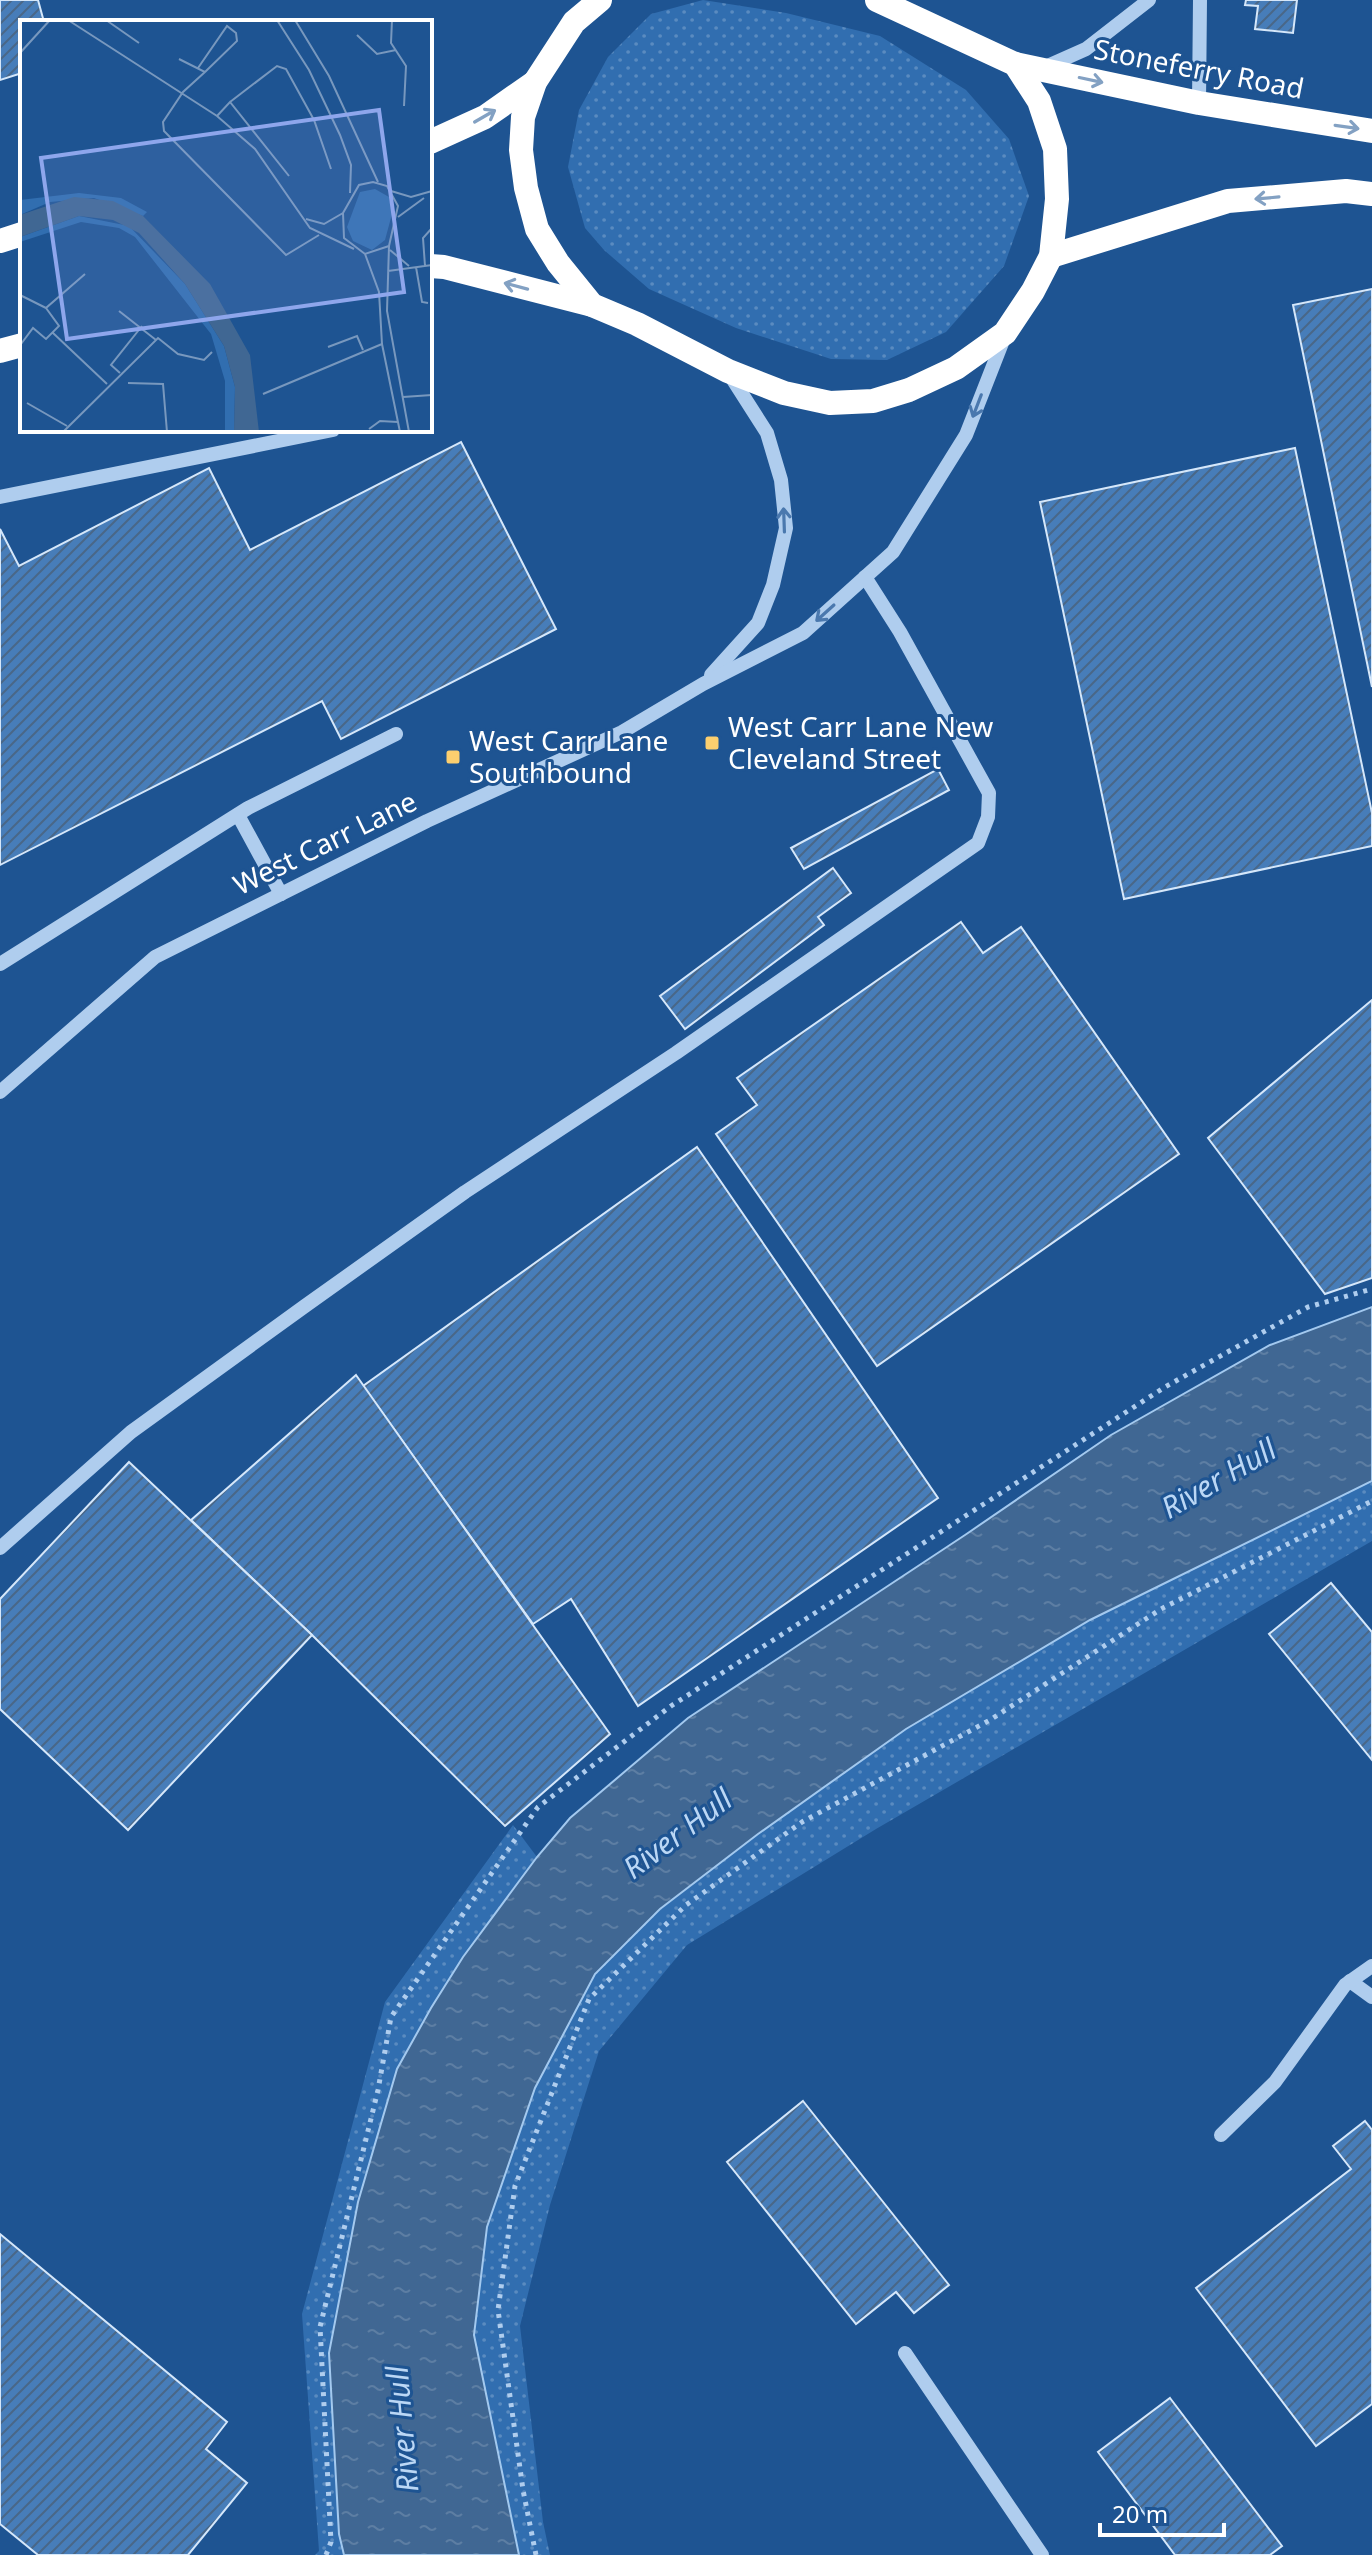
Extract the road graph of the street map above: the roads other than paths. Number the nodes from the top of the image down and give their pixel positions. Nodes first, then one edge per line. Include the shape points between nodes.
1 (600, 0) edge
2 (877, 0) edge
3 (1149, 0) edge
4 (1200, 0) edge
5 (1015, 64) junction
6 (1041, 69) junction
7 (535, 82) junction
8 (1199, 103) junction
9 (1372, 131) edge
10 (432, 141) edge
11 (1372, 194) edge
12 (20, 235) edge
13 (0, 241) edge
14 (1051, 256) junction
15 (432, 266) edge
16 (592, 305) junction
17 (1005, 333) junction
18 (20, 346) edge
19 (0, 351) edge
20 (728, 371) junction
21 (323, 432) edge
22 (0, 497) edge
23 (865, 577) junction
24 (703, 684) junction
25 (396, 734) dead end
26 (238, 815) junction
27 (281, 894) junction
28 (0, 964) edge
29 (0, 1092) edge
30 (0, 1548) edge
31 (1372, 1966) edge
32 (1350, 1981) junction
33 (1372, 1997) edge
34 (1221, 2135) dead end
35 (905, 2353) dead end
36 (1042, 2555) edge

1 - 7 highway via 574,22
2 - 5 highway, Stoneferry Road
3 - 6 street via 1086,49
4 - 8 street
5 - 6 highway, Stoneferry Road
5 - 14 highway via 1039,101 1055,149
6 -> 8 highway, Stoneferry Road
10 -> 7 highway via 485,117
7 - 16 highway via 523,117 526,188 537,229
8 -> 9 highway, Stoneferry Road
11 -> 14 highway via 1346,191 1228,201
12 - 13 highway
14 - 17 highway
16 -> 15 highway
16 - 20 highway
17 - 20 highway via 956,368 873,401 830,403 784,393
17 -> 23 street, West Carr Lane via 966,435 893,552
18 - 19 highway
24 -> 20 street, West Carr Lane via 758,623 786,528 781,480 767,433
21 - 22 street
23 -> 24 street, West Carr Lane via 803,633
23 - 30 street via 989,793 988,817 978,843 317,1297 131,1432
24 - 27 street, West Carr Lane via 622,732
25 - 26 street
26 - 27 street
26 - 28 street
27 - 29 street, West Carr Lane via 155,957
31 - 32 street
32 - 33 street
32 - 34 street via 1275,2082
35 - 36 street

